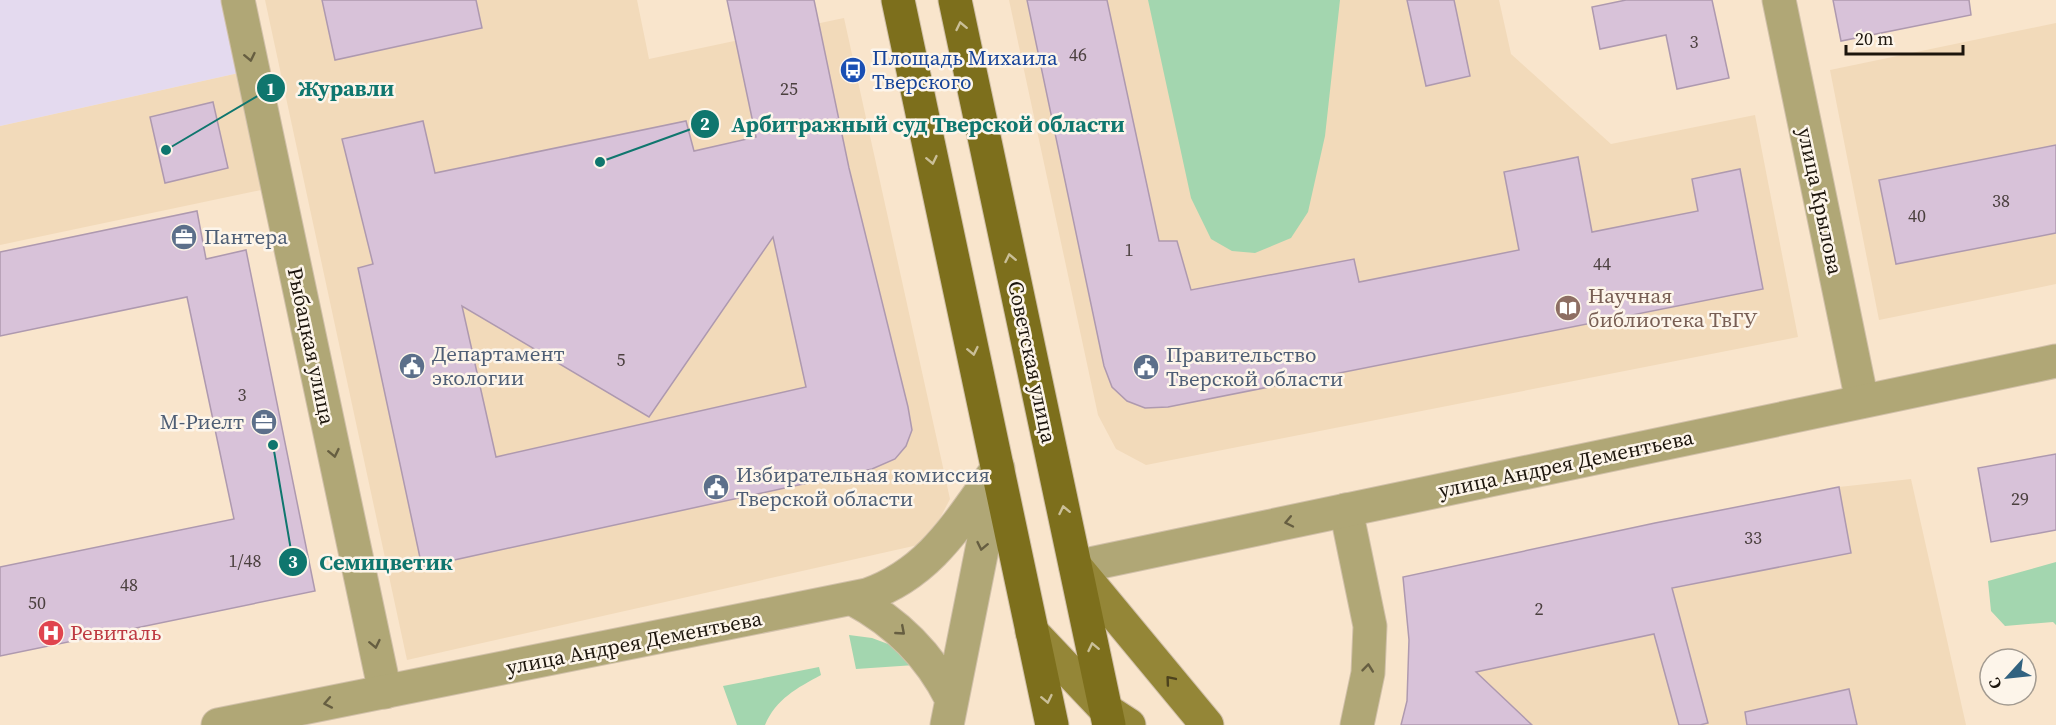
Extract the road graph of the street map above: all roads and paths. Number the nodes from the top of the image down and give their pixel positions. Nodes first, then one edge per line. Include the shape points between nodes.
1 (238, 0) edge
2 (898, 0) edge
3 (956, 0) edge
4 (1779, 0) edge
5 (2056, 361) edge
6 (1863, 401) junction
7 (998, 468) junction
8 (1346, 510) junction
9 (1076, 567) junction
10 (853, 599) junction
11 (1032, 632) junction
12 (385, 692) junction
13 (949, 711) edge
14 (1115, 720) edge
15 (218, 725) edge
16 (1052, 725) edge
17 (1207, 725) edge
18 (1357, 725) edge

1 -> 12 street, Рыбацкая улица
2 -> 7 main road
9 -> 3 main road, Советская улица
4 - 6 street, улица Крылова
5 - 6 street, улица Андрея Дементьева
6 - 8 street, улица Андрея Дементьева
7 - 10 street, улица Андрея Дементьева via 924,563 894,584
7 - 11 main road
7 -> 13 street
8 -> 9 street, улица Андрея Дементьева
18 -> 8 street via 1368,673 1370,626
14 -> 9 main road, Советская улица
17 -> 9 main road
10 - 12 street, улица Андрея Дементьева
10 -> 13 street via 884,617 911,640 933,667
11 - 14 main road
11 -> 16 main road
12 -> 15 street, улица Андрея Дементьева

